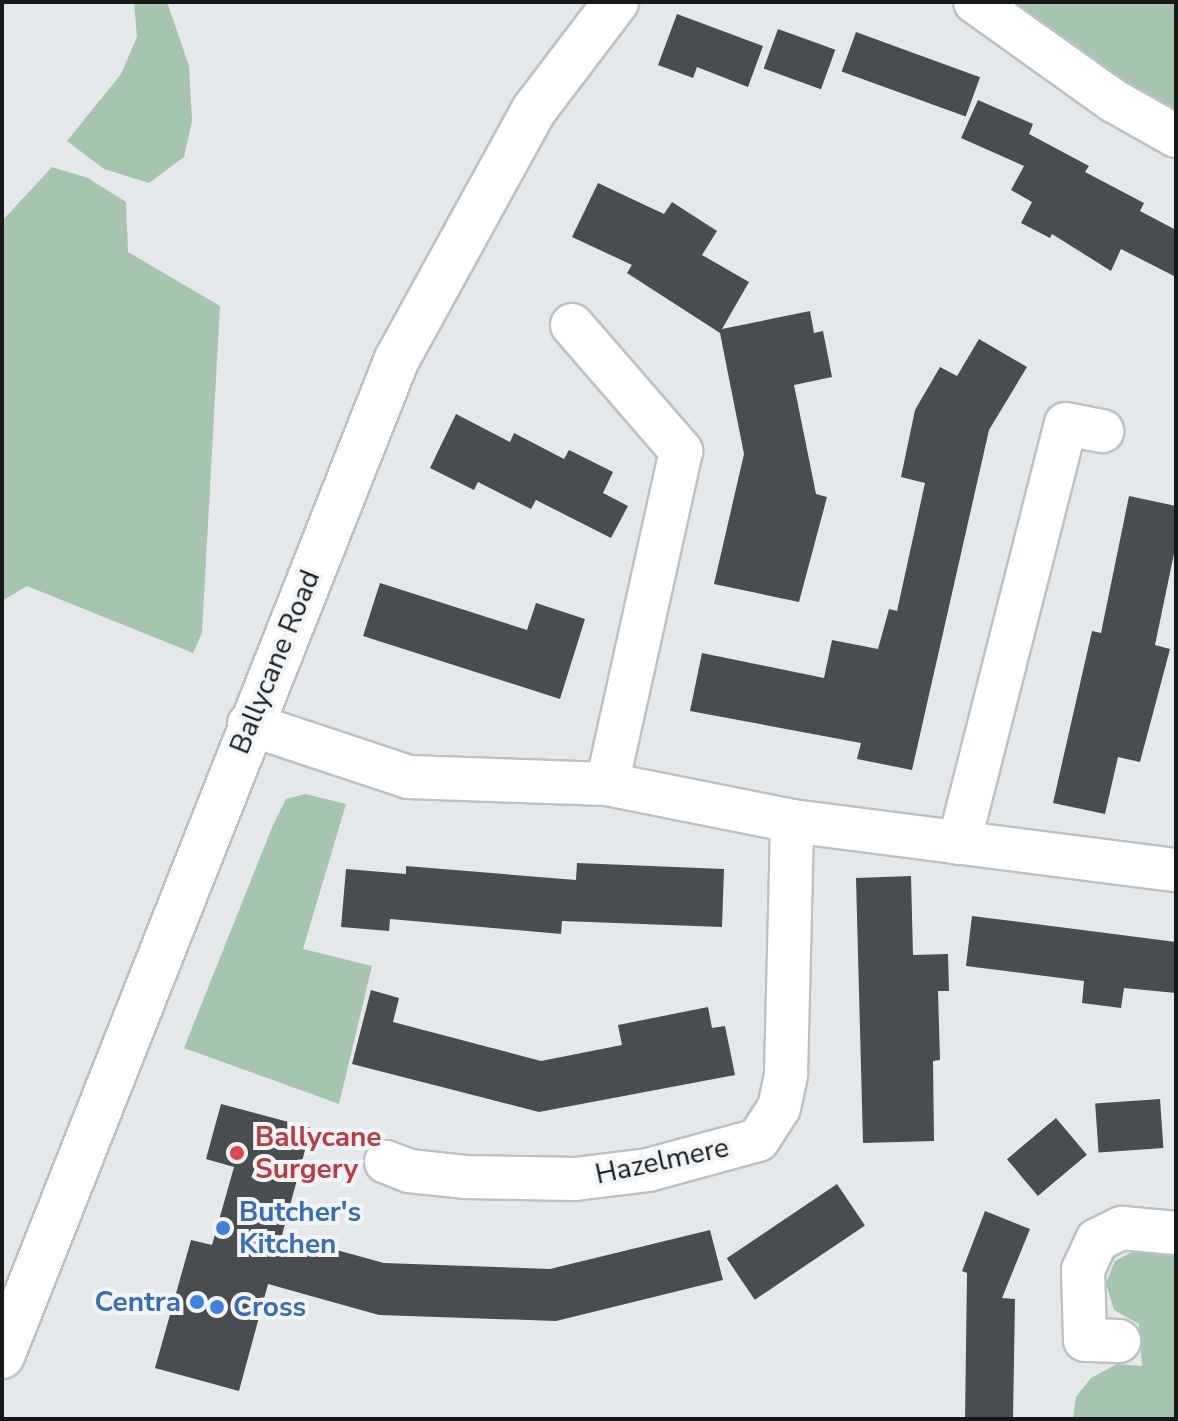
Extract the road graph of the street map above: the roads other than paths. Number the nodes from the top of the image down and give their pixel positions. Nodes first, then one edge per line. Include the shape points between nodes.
1 (616, 2) edge
2 (975, 2) edge
3 (1176, 136) edge
4 (572, 325) dead end
5 (1102, 431) dead end
6 (249, 724) junction
7 (607, 784) junction
8 (792, 821) junction
9 (959, 843) junction
10 (1176, 870) edge
11 (386, 1162) dead end
12 (1176, 1233) edge
13 (1119, 1341) dead end
14 (2, 1356) edge

1 - 6 main road, Ballycane Road via 534,110 397,359
2 - 3 street via 1114,101
4 - 7 street via 681,451
5 - 9 street via 1066,424
6 - 7 street via 408,777
6 - 14 main road, Ballycane Road
7 - 8 street
8 - 9 street
8 - 11 street, Hazelmere via 786,1074 779,1108 758,1140 648,1170 575,1179 465,1177 409,1171
9 - 10 street
12 - 13 street via 1122,1228 1097,1240 1083,1270 1085,1340

